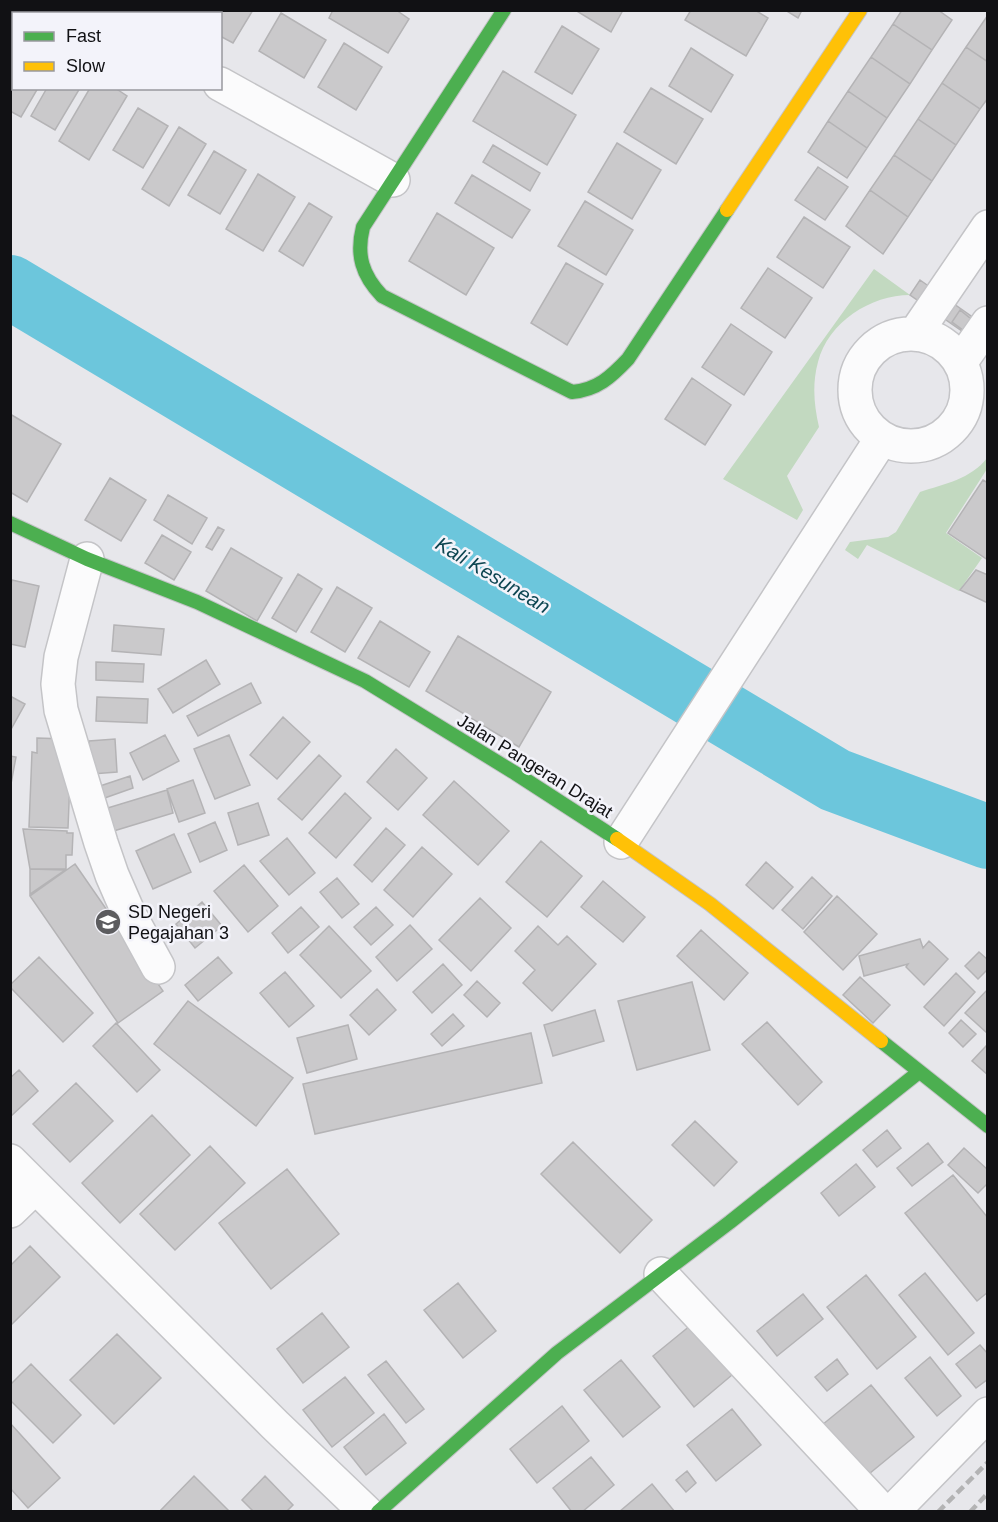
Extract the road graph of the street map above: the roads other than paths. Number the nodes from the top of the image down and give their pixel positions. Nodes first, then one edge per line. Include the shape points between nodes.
1 (504, 10) edge
2 (860, 10) edge
3 (222, 85) edge
4 (393, 180) junction
5 (987, 227) edge
6 (987, 323) edge
7 (915, 334) junction
8 (960, 363) junction
9 (882, 438) junction
10 (10, 523) edge
11 (87, 559) junction
12 (621, 842) junction
13 (158, 967) dead end
14 (919, 1072) junction
15 (987, 1126) edge
16 (10, 1161) edge
17 (36, 1187) junction
18 (10, 1211) edge
19 (661, 1274) junction
20 (987, 1414) edge
21 (366, 1512) edge
22 (378, 1512) edge
23 (883, 1512) edge
24 (892, 1512) edge

1 - 4 street
2 - 4 street via 628,359 609,380 588,391 572,392 558,386 382,296 371,286 360,263 358,245 363,227
3 - 4 street
5 - 7 street
6 - 8 street
7 - 8 street via 933,338 949,348
7 - 9 street via 896,336 880,344 858,373 859,410
8 - 9 street via 968,386 964,411 950,431 929,444 905,446
9 - 12 street
10 - 11 street, Jalan Pangeran Drajat
11 - 12 street, Jalan Pangeran Drajat via 197,602 365,681
11 - 13 street via 61,657 61,710 112,875
12 - 14 street, Jalan Pangeran Drajat via 710,904
14 - 15 street, Jalan Pangeran Drajat
14 - 19 street
16 - 17 street
17 - 18 street
17 - 21 street
19 - 22 street via 558,1353
19 - 23 street
20 - 24 street

